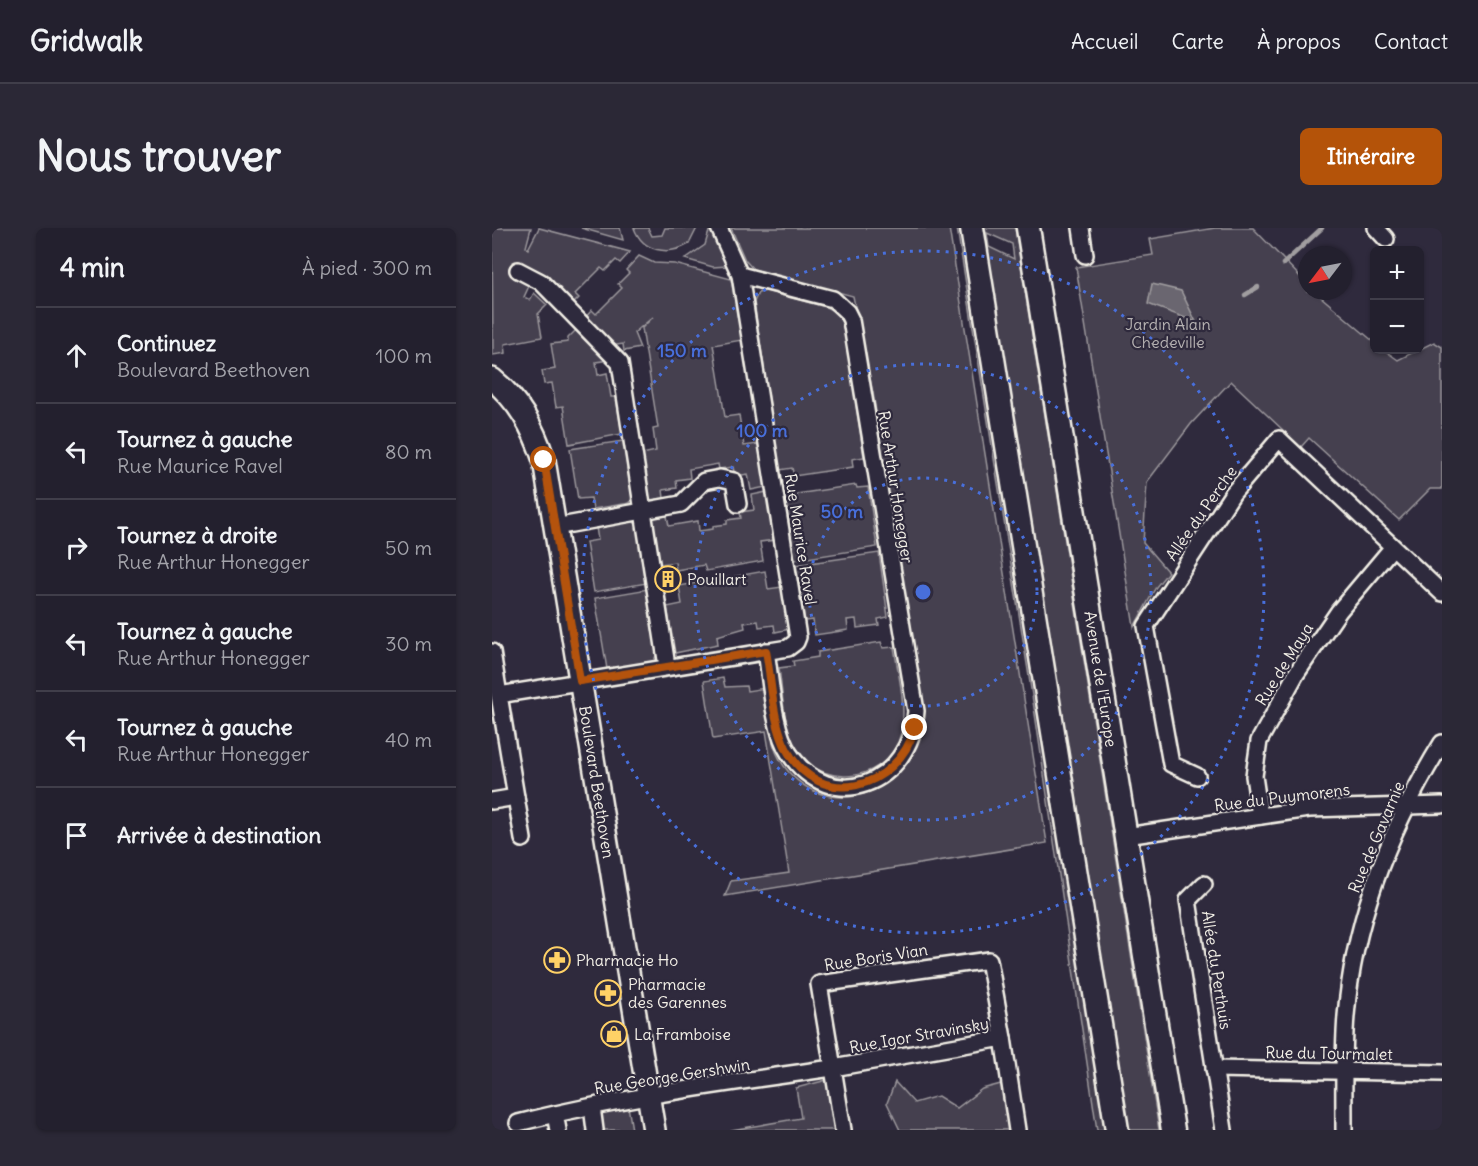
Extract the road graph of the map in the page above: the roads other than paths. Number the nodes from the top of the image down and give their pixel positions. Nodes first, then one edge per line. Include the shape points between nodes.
1 (719, 228) edge
2 (972, 228) edge
3 (1028, 228) edge
4 (1081, 228) edge
5 (1085, 255) dead end
6 (518, 270) dead end
7 (740, 275) junction
8 (492, 379) edge
9 (738, 504) dead end
10 (645, 510) junction
11 (555, 527) junction
12 (1392, 548) junction
13 (1441, 590) edge
14 (766, 651) junction
15 (492, 652) edge
16 (667, 666) junction
17 (580, 681) junction
18 (496, 688) edge
19 (1442, 743) edge
20 (1197, 776) dead end
21 (516, 797) junction
22 (492, 801) edge
23 (1407, 805) junction
24 (1442, 805) edge
25 (1260, 816) junction
26 (1126, 836) junction
27 (523, 838) dead end
28 (1204, 884) dead end
29 (989, 960) joint
30 (1003, 1038) junction
31 (832, 1068) junction
32 (1214, 1069) junction
33 (1346, 1072) junction
34 (1442, 1073) edge
35 (648, 1097) junction
36 (592, 1107) junction
37 (555, 1114) junction
38 (518, 1123) dead end
39 (558, 1130) edge
40 (595, 1130) edge
41 (654, 1130) edge
42 (843, 1130) edge
43 (1017, 1130) edge
44 (1117, 1130) edge
45 (1173, 1130) edge
46 (1224, 1130) edge
47 (1344, 1130) edge

1 - 7 street, Rue Maurice Ravel
2 - 44 main road
3 - 26 main road, Avenue de l'Europe
4 - 5 street
6 - 10 street via 541,282 620,363
7 - 14 street, Rue Maurice Ravel via 798,637 793,646
7 - 14 street, Rue Arthur Honegger via 834,299 851,320 916,711 913,736 902,758 878,778 863,784 846,787 813,778 794,760 781,736
8 - 11 street, Boulevard Beethoven via 521,408 534,430 544,460
9 - 10 street via 734,481 720,478 704,481 681,504
10 - 11 street
10 - 16 street
11 - 17 street, Boulevard Beethoven
12 - 13 street, Allée du Perche
12 - 20 street, Allée du Perche via 1279,440 1233,494 1146,626 1171,764
12 - 25 street, Rue de Maya via 1339,611 1296,674 1259,741 1254,776
14 - 16 street, Rue Maurice Ravel
15 - 18 street
16 - 17 street, Rue Maurice Ravel
17 - 18 street, Rue Maurice Ravel
17 - 35 street, Boulevard Beethoven
18 - 21 street
19 - 23 street, Rue de Gavarnie
21 - 22 street
21 - 27 street
23 - 24 street, Rue du Puymorens
23 - 25 street, Rue du Puymorens via 1309,809
23 - 33 street, Rue de Gavarnie via 1378,869 1363,916 1346,1017
25 - 26 street, Rue du Puymorens
26 - 45 main road, Avenue de l'Europe
28 - 32 street, Allée du Perthuis via 1188,900
29 - 30 street, Rue Igor Stravinsky
29 - 31 street, Rue Boris Vian via 819,984
30 - 31 street, Rue Igor Stravinsky
30 - 43 street, Rue Igor Stravinsky
31 - 35 street, Rue George Gershwin
31 - 42 street, Rue Igor Stravinsky
32 - 33 street, Rue du Tourmalet
32 - 46 street
33 - 34 street, Rue du Tourmalet
33 - 47 street, Rue de Gavarnie
35 - 36 street, Rue George Gershwin
35 - 41 street, Boulevard Beethoven
36 - 37 street, Rue George Gershwin
36 - 40 street
37 - 38 street, Rue George Gershwin
37 - 39 street

